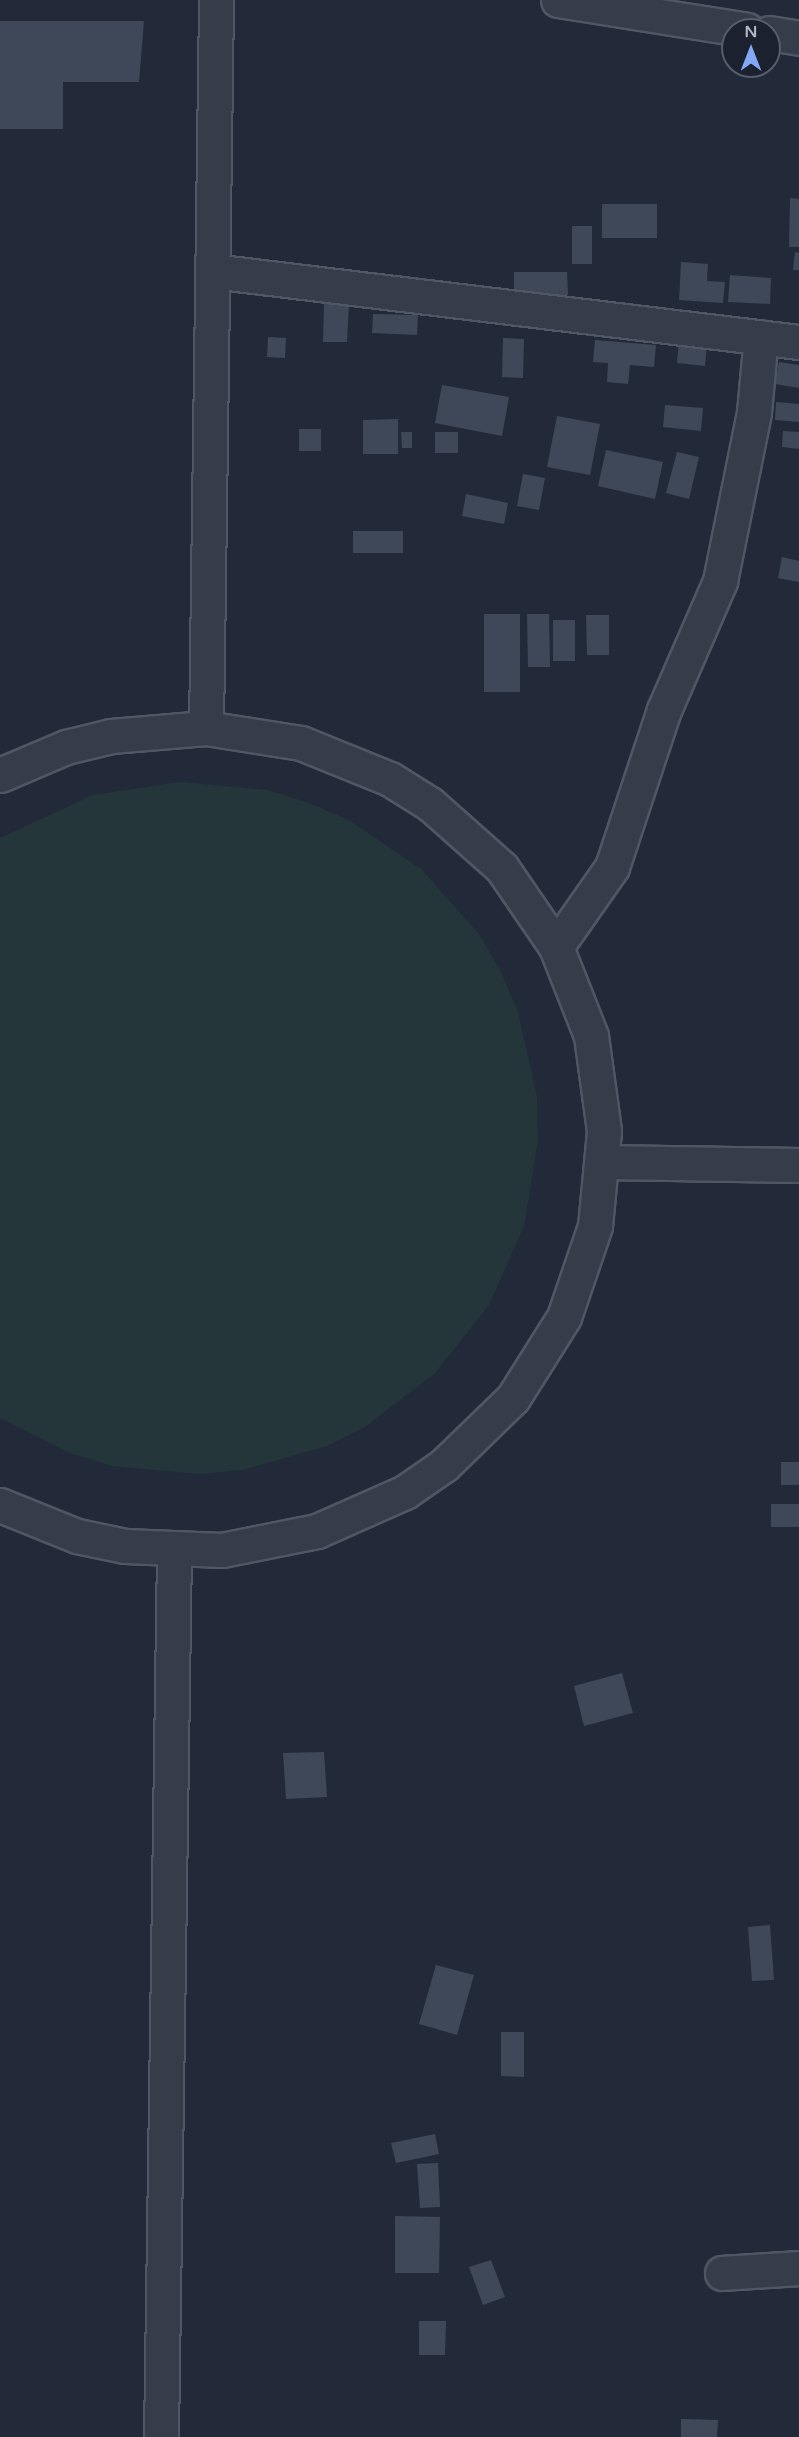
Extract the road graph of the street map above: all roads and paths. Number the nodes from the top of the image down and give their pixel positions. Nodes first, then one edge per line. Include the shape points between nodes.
1 (216, 0) edge
2 (558, 0) edge
3 (721, 26) edge
4 (781, 35) edge
5 (799, 38) edge
6 (212, 271) junction
7 (761, 337) junction
8 (799, 342) edge
9 (206, 728) junction
10 (0, 775) edge
11 (556, 947) junction
12 (603, 1161) junction
13 (799, 1165) edge
14 (0, 1505) edge
15 (174, 1551) junction
16 (799, 2268) edge
17 (722, 2273) dead end
18 (161, 2437) edge

1 - 6 street
2 - 3 street
4 - 5 street
6 - 7 street
6 - 9 street
7 - 8 street
7 - 11 street via 754,412 720,581 664,710 612,867
9 - 10 street via 111,736 66,747
9 - 11 street via 301,743 381,775 430,804 502,868
11 - 12 street via 591,1036 600,1083
12 - 13 street
12 - 15 street via 595,1226 564,1317 513,1398 480,1433 405,1491 317,1532 222,1550
14 - 15 street via 77,1536
15 - 18 street
16 - 17 street

